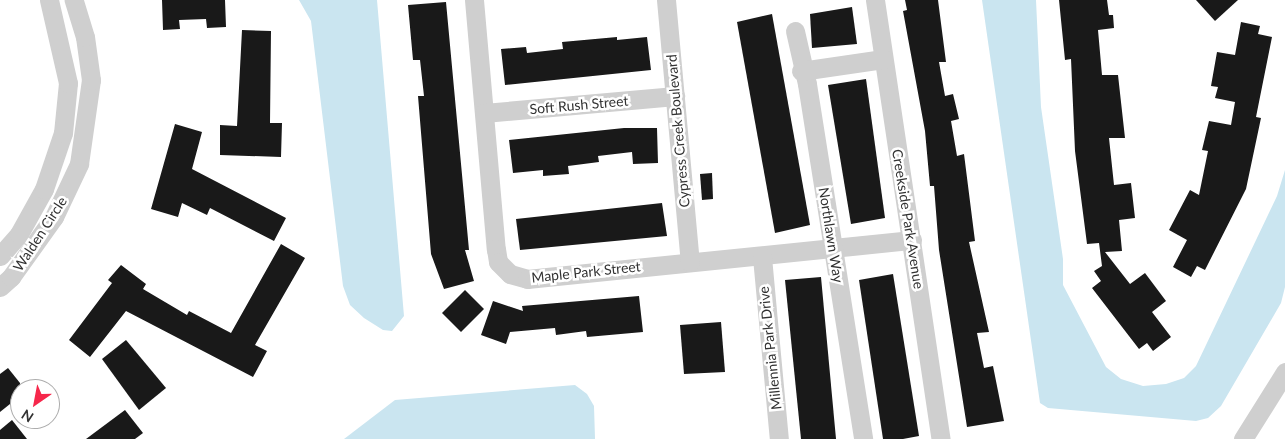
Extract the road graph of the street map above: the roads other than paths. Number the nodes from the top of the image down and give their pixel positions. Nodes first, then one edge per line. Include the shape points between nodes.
1 (49, 0) edge
2 (74, 0) edge
3 (474, 0) edge
4 (666, 0) edge
5 (874, 0) edge
6 (795, 31) dead end
7 (883, 59) junction
8 (801, 71) junction
9 (674, 96) junction
10 (484, 113) junction
11 (912, 240) junction
12 (834, 249) junction
13 (0, 256) edge
14 (762, 257) junction
15 (690, 262) junction
16 (0, 287) edge
17 (1285, 372) edge
18 (779, 439) edge
19 (863, 439) edge
20 (941, 439) edge
21 (1243, 439) edge

1 - 13 street, Walden Circle via 68,83 63,133 44,189 19,234
2 - 16 street, Walden Circle via 85,36 91,80 79,164 54,217 11,277
3 - 10 street, Maple Park Street
4 - 9 street, Cypress Creek Boulevard
5 - 7 street, Creekside Park Avenue
6 - 8 street, Northlawn Way
7 - 8 street
7 - 11 street, Creekside Park Avenue
8 - 12 street, Northlawn Way
9 - 10 street, Soft Rush Street
9 - 15 street, Cypress Creek Boulevard
10 - 15 street, Maple Park Street via 498,262 510,274 527,279
11 - 12 street, Maple Park Street
11 - 20 street, Creekside Park Avenue
12 - 14 street, Maple Park Street
12 - 19 street, Northlawn Way
14 - 15 street, Maple Park Street
14 - 18 street, Millennia Park Drive
17 - 21 street

